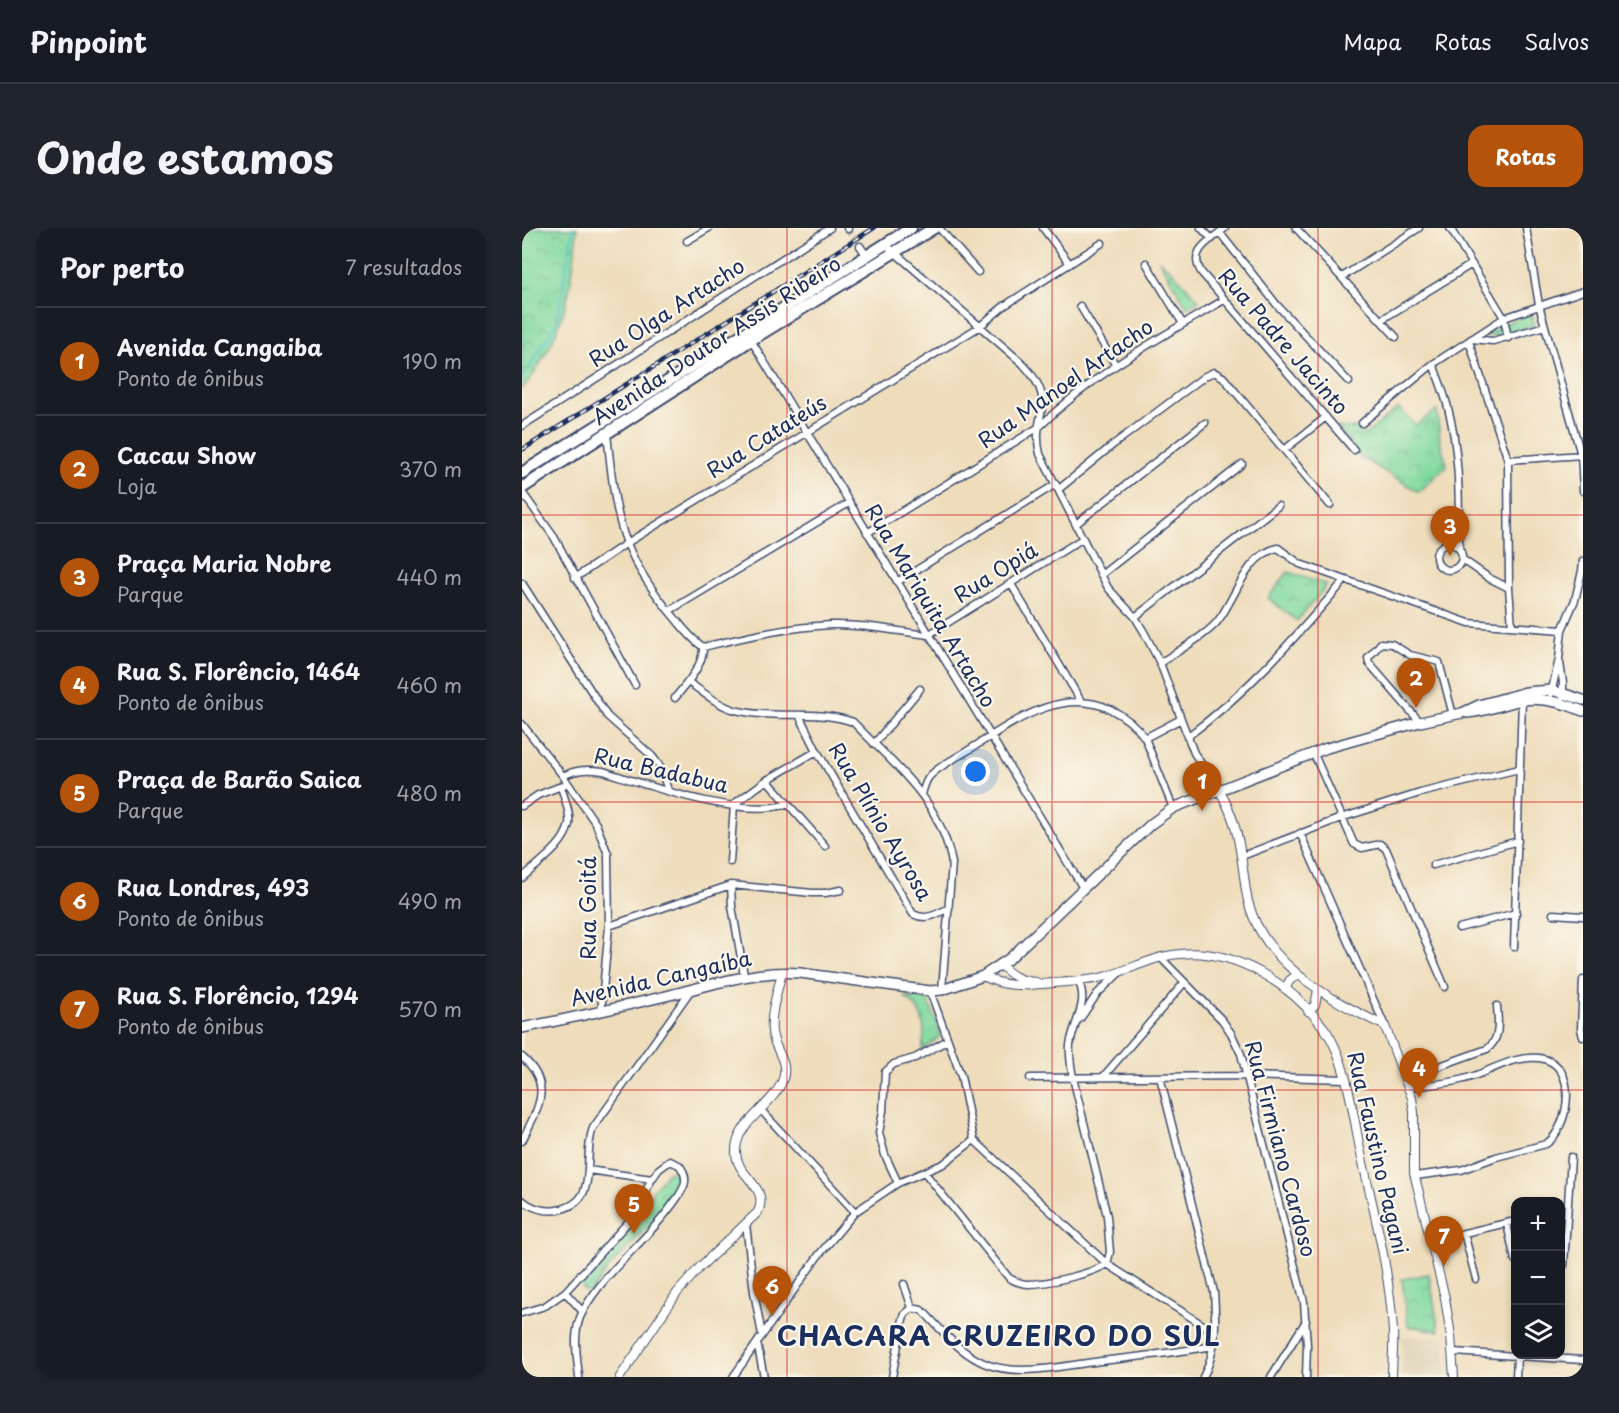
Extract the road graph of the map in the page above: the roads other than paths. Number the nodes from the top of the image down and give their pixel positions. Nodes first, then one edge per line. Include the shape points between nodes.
1 (709, 228) edge
2 (830, 228) edge
3 (911, 228) edge
4 (934, 228) edge
5 (939, 228) edge
6 (1043, 228) edge
7 (1201, 228) edge
8 (1296, 228) edge
9 (1419, 228) edge
10 (1450, 228) edge
11 (1526, 228) edge
12 (1222, 230) edge
13 (1212, 239) junction
14 (687, 241) dead end
15 (1102, 243) dead end
16 (860, 246) tunnel mouth
17 (889, 248) junction
18 (867, 256) junction
19 (1146, 263) dead end
20 (1070, 264) junction
21 (1472, 264) junction
22 (978, 272) dead end
23 (1342, 277) junction
24 (1583, 291) edge
25 (1224, 300) junction
26 (1539, 305) junction
27 (1080, 306) dead end
28 (1504, 318) junction
29 (1381, 320) junction
30 (1183, 324) junction
31 (979, 327) junction
32 (1545, 327) junction
33 (1396, 337) dead end
34 (1509, 338) junction
35 (751, 340) junction
36 (1470, 340) junction
37 (1115, 364) junction
38 (1433, 364) junction
39 (1349, 381) dead end
40 (613, 414) junction
41 (1326, 417) junction
42 (1205, 423) dead end
43 (1362, 423) dead end
44 (522, 426) edge
45 (1039, 427) junction
46 (807, 431) junction
47 (607, 434) junction
48 (1284, 450) junction
49 (1354, 450) dead end
50 (1582, 455) edge
51 (1508, 460) junction
52 (1242, 464) dead end
53 (522, 472) edge
54 (1057, 487) junction
55 (522, 490) edge
56 (1583, 491) edge
57 (849, 503) junction
58 (1330, 505) dead end
59 (1278, 506) dead end
60 (1076, 524) junction
61 (867, 533) junction
62 (1082, 539) junction
63 (627, 543) junction
64 (1459, 548) junction
65 (1462, 559) junction
66 (1583, 561) edge
67 (1101, 575) junction
68 (575, 578) junction
69 (1344, 581) junction
70 (897, 582) junction
71 (522, 583) edge
72 (1011, 584) junction
73 (1509, 588) junction
74 (669, 611) junction
75 (1136, 617) junction
76 (1512, 626) junction
77 (1562, 630) junction
78 (928, 635) junction
79 (703, 647) junction
80 (1559, 659) junction
81 (1160, 663) junction
82 (688, 682) junction
83 (634, 685) dead end
84 (921, 689) dead end
85 (1552, 690) junction
86 (675, 698) dead end
87 (1562, 698) junction
88 (1522, 700) junction
89 (1550, 700) junction
90 (1583, 700) edge
91 (1081, 701) junction
92 (1583, 711) edge
93 (1457, 714) junction
94 (799, 715) junction
95 (1181, 719) junction
96 (1420, 722) junction
97 (522, 723) edge
98 (990, 737) junction
99 (1187, 737) junction
100 (1145, 738) junction
101 (874, 744) junction
102 (817, 751) junction
103 (1313, 752) junction
104 (1519, 769) junction
105 (563, 776) junction
106 (767, 780) junction
107 (564, 785) junction
108 (668, 790) junction
109 (1219, 790) junction
110 (922, 794) junction
111 (788, 804) junction
112 (734, 805) junction
113 (522, 806) edge
114 (1173, 808) junction
115 (1341, 818) junction
116 (1300, 833) junction
117 (1518, 841) junction
118 (825, 846) dead end
119 (1242, 856) junction
120 (730, 862) dead end
121 (1433, 865) dead end
122 (522, 878) edge
123 (731, 885) junction
124 (1083, 888) junction
125 (841, 890) dead end
126 (949, 908) junction
127 (1516, 913) junction
128 (1553, 914) dead end
129 (1583, 916) edge
130 (609, 926) junction
131 (1459, 928) dead end
132 (1514, 947) dead end
133 (1160, 957) junction
134 (1001, 965) junction
135 (782, 972) junction
136 (1120, 972) junction
137 (744, 975) junction
138 (1298, 975) junction
139 (983, 976) junction
140 (1583, 980) edge
141 (1078, 981) junction
142 (1184, 983) junction
143 (1047, 984) junction
144 (1445, 987) dead end
145 (1285, 989) junction
146 (691, 990) junction
147 (942, 990) junction
148 (1318, 990) junction
149 (930, 991) junction
150 (1497, 1006) dead end
151 (1308, 1011) junction
152 (601, 1012) junction
153 (1385, 1026) junction
154 (1075, 1027) junction
155 (522, 1028) edge
156 (1583, 1037) edge
157 (948, 1040) junction
158 (522, 1057) edge
159 (1103, 1077) junction
160 (1160, 1077) junction
161 (1248, 1077) junction
162 (1030, 1078) dead end
163 (1073, 1078) junction
164 (1406, 1078) junction
165 (1345, 1079) junction
166 (1408, 1087) junction
167 (760, 1109) junction
168 (974, 1140) junction
169 (522, 1141) edge
170 (1571, 1157) dead end
171 (588, 1170) junction
172 (925, 1173) junction
173 (1414, 1176) junction
174 (652, 1179) junction
175 (898, 1183) junction
176 (522, 1200) edge
177 (1568, 1202) junction
178 (1565, 1203) edge
179 (855, 1212) junction
180 (1511, 1222) edge
181 (746, 1224) junction
182 (1507, 1224) junction
183 (1464, 1233) junction
184 (1431, 1241) junction
185 (1513, 1251) edge
186 (1565, 1251) edge
187 (1107, 1264) junction
188 (1476, 1279) dead end
189 (904, 1284) dead end
190 (565, 1292) junction
191 (912, 1308) junction
192 (583, 1312) junction
193 (522, 1313) edge
194 (1306, 1320) junction
195 (1214, 1332) junction
196 (762, 1335) junction
197 (757, 1343) junction
198 (1213, 1346) junction
199 (1453, 1352) junction
200 (1511, 1357) edge
201 (1517, 1359) edge
202 (1561, 1359) edge
203 (1583, 1360) edge
204 (579, 1377) edge
205 (620, 1377) edge
206 (733, 1377) edge
207 (764, 1377) edge
208 (892, 1377) edge
209 (1203, 1377) edge
210 (1271, 1377) edge
211 (1306, 1377) edge
212 (1392, 1377) edge
213 (1454, 1377) edge
214 (1516, 1377) edge

1 - 14 street
2 - 44 street, Rua Olga Artacho
3 - 17 main road, Avenida Doutor Assis Ribeiro
4 - 17 main road, Avenida Doutor Assis Ribeiro
5 - 22 street
6 - 20 street
7 - 13 street
8 - 23 street
9 - 23 street
10 - 21 street
11 - 26 street
12 - 13 street
12 - 39 street via 1277,305
13 - 25 street, Rua Padre Jacinto via 1198,251 1197,266
15 - 20 street, Rua Catateús
16 - 18 street
17 - 18 main road, Avenida Doutor Assis Ribeiro
17 - 31 street
17 - 35 main road, Avenida Doutor Assis Ribeiro
18 - 40 main road, Avenida Doutor Assis Ribeiro
19 - 30 street
20 - 31 street, Rua Catateús via 1004,306
21 - 28 street
21 - 29 street
23 - 29 street
24 - 26 street
25 - 30 street, Rua Manoel Artacho
25 - 41 street, Rua Padre Jacinto
26 - 28 street
26 - 32 street
27 - 37 street
28 - 34 street
28 - 36 street
29 - 33 street
30 - 37 street, Rua Manoel Artacho
31 - 45 street via 1038,382 1043,402
31 - 46 street, Rua Catateús
32 - 34 street
32 - 50 street
34 - 36 street
35 - 46 street, Rua Mariquita Artacho
35 - 47 main road, Avenida Doutor Assis Ribeiro
36 - 38 street
36 - 51 street
37 - 45 street, Rua Manoel Artacho
38 - 43 street
38 - 64 street via 1453,432 1460,493
40 - 47 main road
40 - 53 main road, Avenida Doutor Assis Ribeiro
41 - 48 street
41 - 49 street, Rua Padre Jacinto
42 - 60 street
45 - 54 street via 1040,454
45 - 61 street, Rua Manoel Artacho
46 - 57 street, Rua Mariquita Artacho
46 - 63 street, Rua Catateús
47 - 55 main road, Avenida Doutor Assis Ribeiro
47 - 63 street
48 - 54 street via 1223,377 1214,372
48 - 58 street
50 - 51 street
50 - 56 street
51 - 73 street
52 - 67 street
54 - 60 street
54 - 70 street
55 - 68 street via 554,537
57 - 61 street, Rua Mariquita Artacho
57 - 74 street
59 - 75 street
60 - 62 street
61 - 70 street, Rua Mariquita Artacho
62 - 67 street
62 - 72 street, Rua Opiá
63 - 68 street, Rua Catateús
63 - 74 street via 648,583
64 - 65 street
64 - 65 street via 1443,546 1437,552 1437,561 1450,570 1458,567
65 - 73 street
66 - 77 street via 1575,600
67 - 75 street
68 - 83 street
69 - 76 street via 1469,623
69 - 81 street via 1300,564 1278,548 1270,551 1247,572 1219,621
69 - 99 street via 1279,656 1220,712
70 - 78 street, Rua Mariquita Artacho
71 - 108 street via 607,717 652,756
72 - 78 street, Rua Opiá
72 - 91 street
73 - 76 street
74 - 79 street
75 - 81 street
76 - 77 street
77 - 80 street
78 - 79 street via 832,625 775,630
78 - 98 street, Rua Mariquita Artacho
79 - 82 street
80 - 85 street
80 - 87 street
81 - 95 street
82 - 86 street
82 - 94 street via 729,708
84 - 101 street
85 - 87 main road
85 - 89 street
85 - 93 main road via 1526,692
87 - 89 main road
87 - 90 main road
87 - 92 main road
88 - 89 main road
88 - 93 main road
88 - 104 street
91 - 98 street via 1050,705
91 - 100 street via 1117,712
93 - 96 main road
93 - 96 street via 1439,662 1381,643 1368,658 1369,663
94 - 101 street via 853,722
94 - 102 street, Rua Plínio Ayrosa
95 - 99 street
95 - 100 street
96 - 103 main road
97 - 105 street, Rua Goitá
98 - 110 street via 934,773
98 - 124 street, Rua Mariquita Artacho
99 - 109 street
100 - 114 street
101 - 110 street
102 - 106 street
102 - 126 street, Rua Plínio Ayrosa via 913,914 927,918
103 - 109 main road
103 - 115 street
104 - 115 street
104 - 117 street
105 - 107 street, Rua Goitá
105 - 108 street, Rua Badabua via 578,770 603,771
106 - 111 street
106 - 112 street
107 - 113 street
107 - 122 street via 569,816 565,835
107 - 130 street, Rua Goitá via 596,824 608,854
108 - 112 street, Rua Badabua
109 - 114 main road, Avenida Cangaíba
109 - 119 street via 1233,819
110 - 126 street via 948,844 952,863
111 - 112 street, Rua Badabua via 768,808
111 - 118 street
112 - 120 street
114 - 124 main road, Avenida Cangaíba
115 - 116 street
115 - 144 street via 1356,847 1380,844 1386,849
116 - 119 street
116 - 153 street
117 - 121 street
117 - 127 street
119 - 138 street via 1255,924
123 - 125 street via 812,893
123 - 130 street
123 - 137 street
124 - 134 main road, Avenida Cangaíba
126 - 147 street
127 - 131 street
127 - 132 street
128 - 129 street
130 - 152 street, Rua Goitá
133 - 136 street, Rua Faustino Pagani
133 - 142 street, Rua Firmiano Cardoso
133 - 145 street, Rua Faustino Pagani via 1182,953 1231,960 1260,972
134 - 139 main road, Avenida Cangaíba
134 - 143 street, Rua Faustino Pagani via 1018,979
135 - 137 main road, Avenida Cangaíba
135 - 149 main road, Avenida Cangaíba
135 - 167 street via 772,1032 783,1057 783,1079
136 - 141 street, Rua Faustino Pagani
136 - 154 street via 1097,994
137 - 146 main road, Avenida Cangaíba
138 - 145 street
138 - 148 street
139 - 143 street, Rua Faustino Pagani via 1017,986
139 - 147 main road, Avenida Cangaíba
140 - 156 street
141 - 143 street, Rua Faustino Pagani
141 - 154 street via 1083,1001
142 - 159 street
142 - 161 street, Rua Firmiano Cardoso via 1231,1033
145 - 151 street, Rua Faustino Pagani
146 - 152 main road, Avenida Cangaíba
146 - 171 street via 593,1128
147 - 149 main road, Avenida Cangaíba
148 - 151 street via 1315,1005
148 - 153 street
149 - 157 street
150 - 164 street via 1498,1029 1493,1045
151 - 165 street, Rua Faustino Pagani via 1325,1029
152 - 155 main road, Avenida Cangaíba
153 - 164 street
154 - 163 street via 1070,1047
157 - 168 street via 961,1076
157 - 175 street via 915,1058 894,1064 885,1072 879,1133
158 - 169 street via 533,1069 541,1099
159 - 160 street
159 - 163 street
160 - 161 street
160 - 195 street via 1214,1292
161 - 165 street
161 - 194 street, Rua Firmiano Cardoso
162 - 163 street
163 - 187 street via 1107,1216
164 - 166 street
165 - 212 street, Rua Faustino Pagani via 1388,1283
166 - 173 street via 1414,1112
166 - 173 street via 1463,1079 1528,1058 1554,1063 1567,1083 1562,1119 1546,1144 1496,1156 1461,1170
167 - 179 street
167 - 181 street via 741,1133 735,1151 741,1169 762,1198 758,1212
168 - 172 street via 944,1164
168 - 187 street
170 - 177 street
171 - 174 street
171 - 176 street via 584,1194 566,1209 538,1209
172 - 175 street
172 - 187 street via 1018,1283 1088,1274
173 - 184 street
174 - 190 street via 628,1221
174 - 192 street via 670,1161 679,1165 685,1176 683,1188 671,1206
175 - 179 street
177 - 178 street
177 - 186 street
179 - 196 street
180 - 182 street
181 - 196 street
181 - 205 street via 677,1293
182 - 183 street
182 - 185 street
183 - 184 street
183 - 188 street
184 - 199 street
187 - 195 street
189 - 191 street
190 - 192 street
190 - 193 street via 544,1306
191 - 198 street via 925,1313 967,1354 988,1365 1013,1370
191 - 208 street via 903,1319
192 - 204 street via 576,1335
194 - 210 street
194 - 211 street, Rua Firmiano Cardoso
195 - 198 street
196 - 197 street
197 - 206 street
197 - 207 street
198 - 209 street
199 - 200 street
199 - 213 street
201 - 214 street
202 - 203 street

